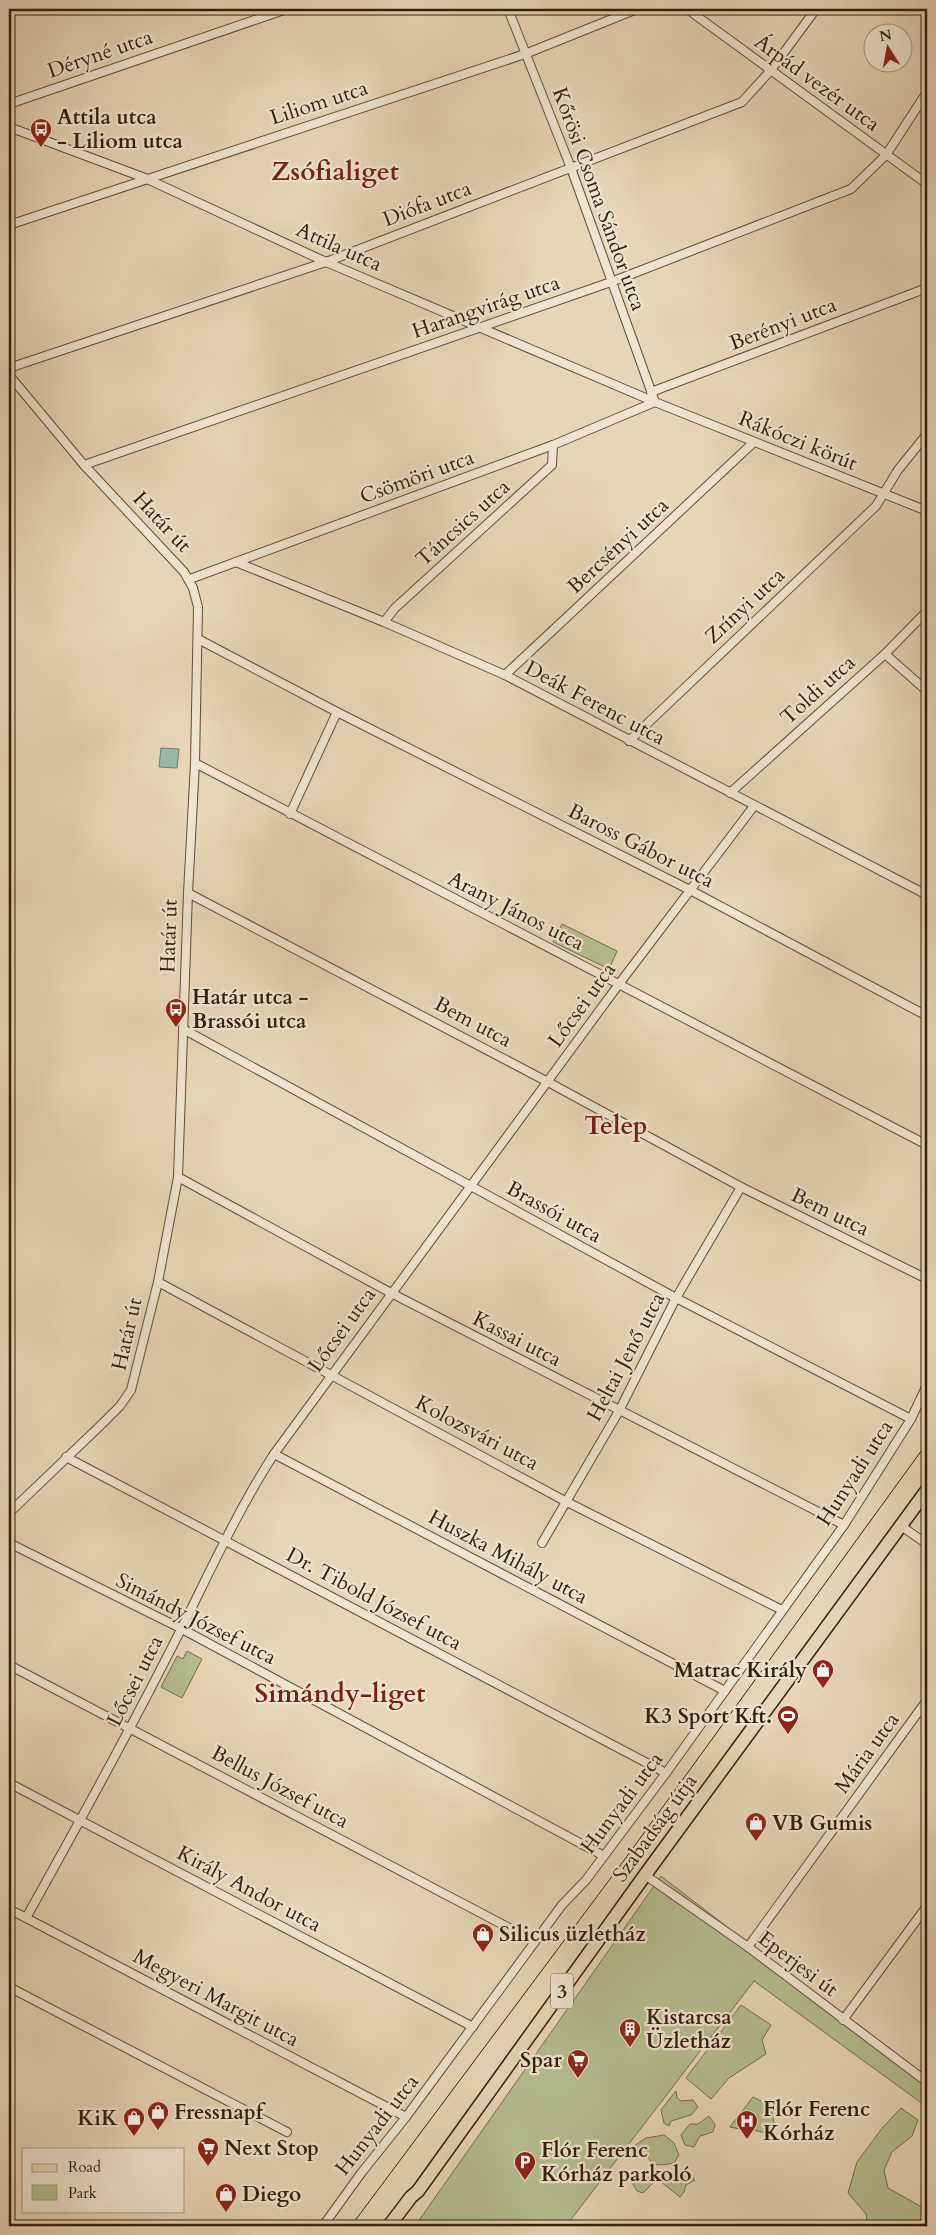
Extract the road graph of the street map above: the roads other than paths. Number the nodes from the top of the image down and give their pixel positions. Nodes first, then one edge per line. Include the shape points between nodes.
1 (287, 9) edge
2 (508, 9) edge
3 (637, 9) edge
4 (687, 9) edge
5 (816, 9) edge
6 (526, 54) junction
7 (770, 70) junction
8 (927, 92) edge
9 (9, 104) edge
10 (9, 127) edge
11 (886, 155) junction
12 (571, 168) junction
13 (145, 178) junction
14 (927, 184) edge
15 (9, 224) edge
16 (326, 262) junction
17 (611, 282) junction
18 (927, 288) edge
19 (480, 327) junction
20 (9, 368) edge
21 (9, 375) edge
22 (651, 392) junction
23 (655, 402) junction
24 (927, 434) edge
25 (754, 442) junction
26 (553, 445) junction
27 (84, 465) junction
28 (884, 494) junction
29 (927, 511) edge
30 (236, 562) junction
31 (190, 579) junction
32 (927, 611) edge
33 (384, 622) junction
34 (198, 639) junction
35 (885, 654) junction
36 (505, 675) junction
37 (927, 691) edge
38 (337, 712) junction
39 (629, 741) junction
40 (195, 764) junction
41 (730, 793) junction
42 (754, 806) junction
43 (290, 814) junction
44 (690, 890) junction
45 (188, 893) junction
46 (927, 895) edge
47 (619, 984) junction
48 (927, 1016) edge
49 (183, 1029) junction
50 (548, 1082) junction
51 (927, 1145) edge
52 (178, 1177) junction
53 (471, 1186) junction
54 (741, 1187) junction
55 (927, 1279) edge
56 (158, 1282) junction
57 (391, 1293) junction
58 (676, 1298) junction
59 (331, 1376) junction
60 (927, 1385) edge
61 (619, 1411) junction
62 (911, 1420) junction
63 (274, 1454) junction
64 (66, 1457) junction
65 (927, 1490) edge
66 (566, 1501) junction
67 (9, 1513) edge
68 (844, 1525) junction
69 (900, 1526) junction
70 (226, 1540) junction
71 (9, 1543) edge
72 (542, 1543) dead end
73 (927, 1544) edge
74 (782, 1610) junction
75 (182, 1629) junction
76 (9, 1665) edge
77 (725, 1691) junction
78 (927, 1700) edge
79 (131, 1728) junction
80 (666, 1773) junction
81 (9, 1783) edge
82 (81, 1820) junction
83 (604, 1856) junction
84 (645, 1875) junction
85 (927, 1906) edge
86 (9, 1909) edge
87 (26, 1918) junction
88 (534, 1942) junction
89 (748, 1947) junction
90 (9, 1987) edge
91 (843, 2020) junction
92 (473, 2028) junction
93 (927, 2082) edge
94 (406, 2117) junction
95 (287, 2132) dead end
96 (418, 2191) junction
97 (402, 2209) junction
98 (323, 2226) edge
99 (384, 2226) edge
100 (389, 2226) edge
101 (398, 2226) edge

1 - 9 street, Déryné utca
2 - 6 street, Kőrösi Csoma Sándor utca
3 - 6 street, Liliom utca
4 - 7 street, Árpád vezér utca
5 - 7 street, Diófa utca
6 - 12 street, Kőrösi Csoma Sándor utca
6 - 13 street, Liliom utca
7 - 11 street, Árpád vezér utca
7 - 12 street, Diófa utca via 742,102
8 - 11 street, Harangvirág utca
10 - 13 street, Attila utca
11 - 14 street, Árpád vezér utca
11 - 17 street, Harangvirág utca via 851,190
12 - 16 street, Diófa utca
12 - 17 street, Kőrösi Csoma Sándor utca
13 - 15 street, Liliom utca
13 - 16 street, Attila utca
16 - 19 street, Attila utca
16 - 20 street, Diófa utca
17 - 19 street, Harangvirág utca
17 - 22 street, Kőrösi Csoma Sándor utca
18 - 22 street, Berényi utca
19 - 23 street, Attila utca
19 - 27 street, Harangvirág utca
21 - 27 street, Határ út
22 - 23 street, Kőrösi Csoma Sándor utca
23 - 25 street, Rákóczi körút
23 - 26 street, Csömöri utca
24 - 28 street, Zrínyi utca via 898,470
25 - 28 street, Rákóczi körút
25 - 36 street, Bercsényi utca
26 - 30 street, Csömöri utca
26 - 33 street, Táncsics utca via 552,465 395,608
27 - 31 street, Határ út
28 - 29 street, Rákóczi körút
28 - 39 street, Zrínyi utca via 876,506
30 - 31 street, Csömöri utca
30 - 33 street, Deák Ferenc utca
31 - 34 street, Határ út via 197,600
32 - 35 street, Toldi utca
33 - 36 street, Deák Ferenc utca
34 - 38 street, Baross Gábor utca
34 - 40 street, Határ út
35 - 37 street
35 - 41 street, Toldi utca
36 - 39 street, Deák Ferenc utca
38 - 43 street
38 - 44 street, Baross Gábor utca
39 - 41 street, Deák Ferenc utca
40 - 43 street, Arany János utca
40 - 45 street, Határ út
41 - 42 street, Deák Ferenc utca
42 - 44 street, Lőcsei utca
42 - 46 street, Deák Ferenc utca
43 - 47 street, Arany János utca
44 - 47 street, Lőcsei utca
44 - 48 street, Baross Gábor utca
45 - 49 street, Határ út
45 - 50 street, Bem utca
47 - 50 street, Lőcsei utca
47 - 51 street, Arany János utca
49 - 52 street, Határ út
49 - 53 street, Brassói utca
50 - 53 street, Lőcsei utca
50 - 54 street, Bem utca
52 - 56 street, Határ út
52 - 57 street, Kassai utca
53 - 57 street, Lőcsei utca
53 - 58 street, Brassói utca
54 - 55 street, Bem utca
54 - 58 street, Heltai Jenő utca
56 - 59 street, Kolozsvári utca
56 - 64 street, Határ út via 131,1390 104,1423
57 - 59 street, Lőcsei utca
57 - 61 street, Kassai utca
58 - 61 street, Heltai Jenő utca
58 - 62 street, Brassói utca
59 - 63 street, Lőcsei utca
59 - 66 street, Kolozsvári utca
60 - 62 street, Hunyadi utca
61 - 66 street, Heltai Jenő utca
61 - 68 street, Kassai utca
62 - 68 street, Hunyadi utca
63 - 70 street, Lőcsei utca
63 - 77 street, Huszka Mihály utca
64 - 67 street, Határ út
64 - 70 street, Dr. Tibold József utca
65 - 69 main road, Szabadság útja / 3
66 - 72 street, Heltai Jenő utca
66 - 74 street, Kolozsvári utca
68 - 74 street, Hunyadi utca
69 - 73 street
69 - 84 main road, Szabadság útja / 3
70 - 75 street, Lőcsei utca
70 - 80 street, Dr. Tibold József utca
71 - 75 street, Simándy József utca
74 - 77 street, Hunyadi utca
75 - 79 street, Lőcsei utca
75 - 83 street, Simándy József utca
76 - 79 street, Bellus József utca
77 - 80 street, Hunyadi utca
78 - 89 street, Mária utca
79 - 82 street, Lőcsei utca
79 - 88 street, Bellus József utca
80 - 83 street, Hunyadi utca
81 - 82 street, Király Andor utca
82 - 87 street, Lőcsei utca
82 - 92 street, Király Andor utca
83 - 88 street, Hunyadi utca
84 - 89 street, Eperjesi út
84 - 96 main road, Szabadság útja / 3
85 - 91 street
86 - 87 street, Megyeri Margit utca
87 - 94 street, Megyeri Margit utca
88 - 92 street, Hunyadi utca
89 - 91 street, Eperjesi út
90 - 95 street
91 - 93 street, Eperjesi út
92 - 94 street, Hunyadi utca
94 - 98 street, Hunyadi utca
96 - 97 main road, 3
96 - 101 main road, 3 via 416,2200
97 - 99 street via 392,2215
97 - 100 main road, 3

